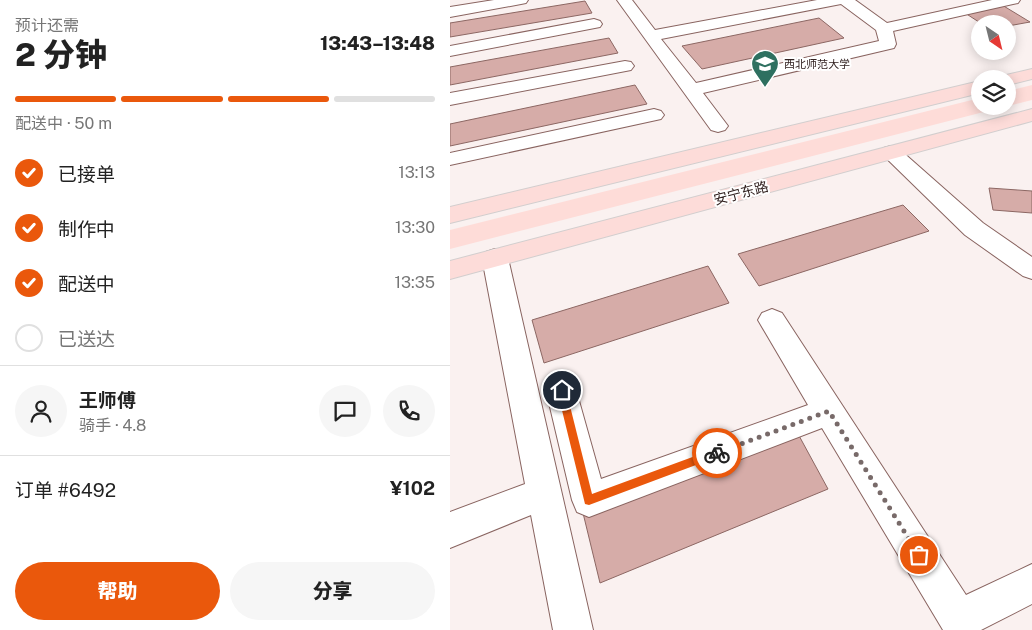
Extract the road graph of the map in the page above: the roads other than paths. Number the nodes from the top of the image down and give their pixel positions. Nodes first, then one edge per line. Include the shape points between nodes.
1 (521, 0) edge
2 (624, 0) edge
3 (841, 0) edge
4 (845, 0) edge
5 (1013, 0) edge
6 (450, 12) edge
7 (594, 24) dead end
8 (884, 28) junction
9 (651, 36) junction
10 (450, 51) edge
11 (625, 66) dead end
12 (1032, 74) edge
13 (1016, 78) edge
14 (971, 89) edge
15 (691, 90) junction
16 (450, 99) edge
17 (654, 115) dead end
18 (1032, 115) edge
19 (718, 126) dead end
20 (891, 152) junction
21 (450, 159) edge
22 (450, 215) edge
23 (496, 258) junction
24 (450, 270) edge
25 (1032, 270) edge
26 (772, 320) dead end
27 (562, 390) dead end
28 (829, 411) junction
29 (545, 493) junction
30 (450, 530) edge
31 (1032, 583) edge
32 (574, 630) edge

1 - 6 street
2 - 9 street
3 - 9 street
4 - 8 street
5 - 8 street
7 - 10 street
8 - 15 street via 888,44
9 - 15 street
11 - 16 street
12 - 13 main road
14 - 22 main road
15 - 19 street
17 - 21 street
18 - 20 main road, 安宁东路
20 - 23 main road, 安宁东路
20 - 25 street via 974,229
23 - 24 main road, 安宁东路
23 - 29 street
26 - 28 street
27 - 28 street via 589,500
28 - 31 street via 959,620
29 - 30 street
29 - 32 street

